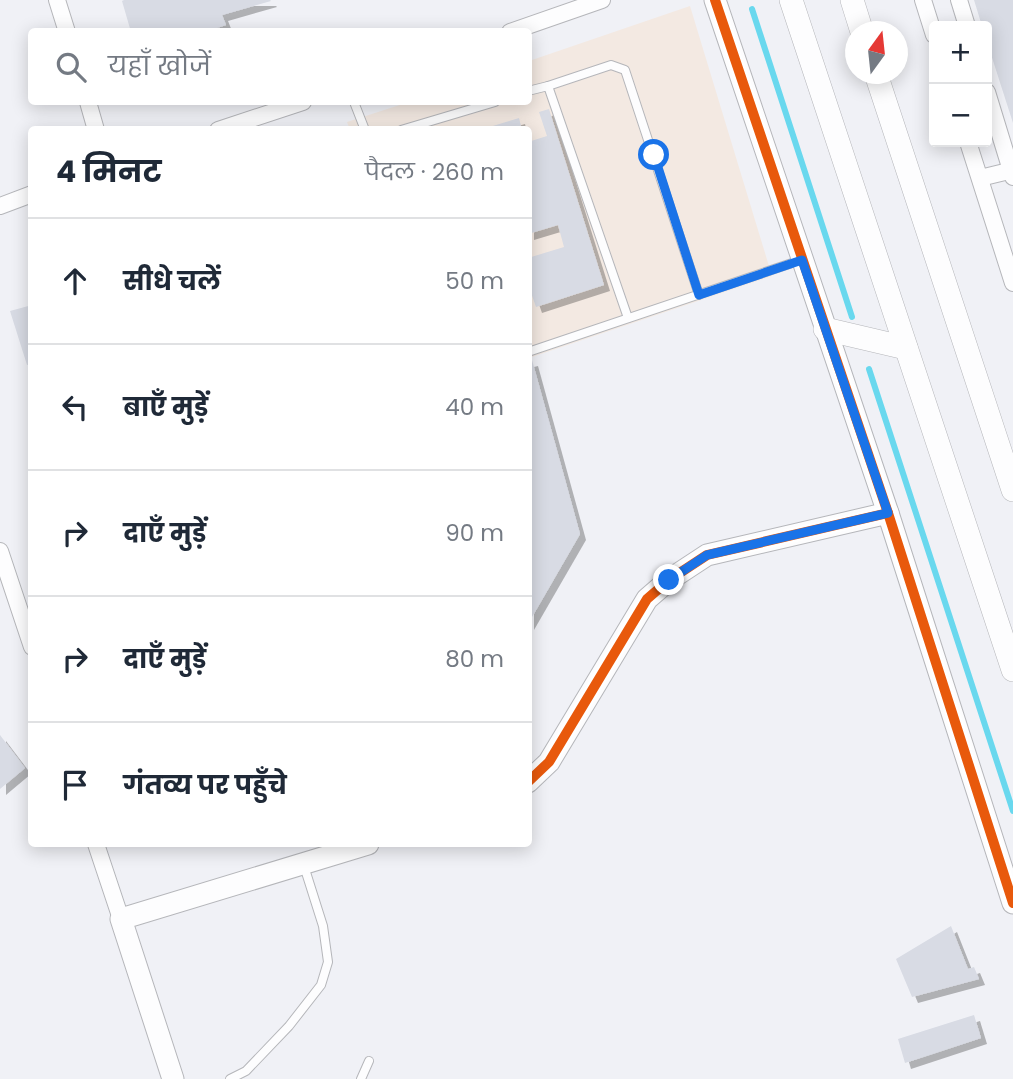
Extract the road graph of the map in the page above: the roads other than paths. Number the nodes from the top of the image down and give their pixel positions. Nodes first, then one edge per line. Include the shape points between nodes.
1 (57, 0) edge
2 (602, 0) edge
3 (715, 0) edge
4 (791, 0) edge
5 (852, 0) edge
6 (923, 0) edge
7 (958, 0) edge
8 (859, 21) edge
9 (930, 21) edge
10 (965, 21) edge
11 (66, 28) edge
12 (522, 28) edge
13 (879, 84) edge
14 (548, 86) junction
15 (532, 91) edge
16 (89, 105) edge
17 (294, 105) edge
18 (355, 105) edge
19 (485, 105) edge
20 (992, 108) edge
21 (95, 126) edge
22 (230, 126) edge
23 (363, 126) edge
24 (414, 126) edge
25 (970, 147) edge
26 (1012, 172) edge
27 (979, 178) junction
28 (28, 196) edge
29 (0, 206) edge
30 (802, 260) junction
31 (1013, 284) edge
32 (699, 295) junction
33 (628, 318) junction
34 (825, 330) junction
35 (906, 348) junction
36 (532, 351) edge
37 (1013, 490) edge
38 (888, 513) junction
39 (0, 551) edge
40 (28, 635) edge
41 (1013, 670) edge
42 (532, 778) edge
43 (97, 847) edge
44 (358, 847) edge
45 (303, 863) junction
46 (1013, 903) edge
47 (121, 919) junction
48 (369, 1061) dead end
49 (173, 1079) edge
50 (230, 1079) edge
51 (361, 1079) edge

1 - 11 street
2 - 12 street
3 - 30 street
4 - 35 main road
5 - 8 main road
6 - 9 street
7 - 10 street
13 - 37 main road
14 - 15 lane
14 - 32 lane via 611,65 625,70
14 - 33 lane
16 - 21 street
17 - 22 street
18 - 23 lane
19 - 24 lane
20 - 26 street
25 - 27 street
26 - 27 street
27 - 31 street
28 - 29 street
30 - 32 lane
30 - 34 street
32 - 33 lane
33 - 36 lane
34 - 35 main road
34 - 38 street
35 - 41 main road
38 - 42 street via 707,555 669,580 647,599 550,762
38 - 46 street
39 - 40 street
43 - 47 street
44 - 45 street
45 - 47 street
45 - 50 lane via 323,926 328,962 321,985 246,1071
47 - 49 street
48 - 51 lane

